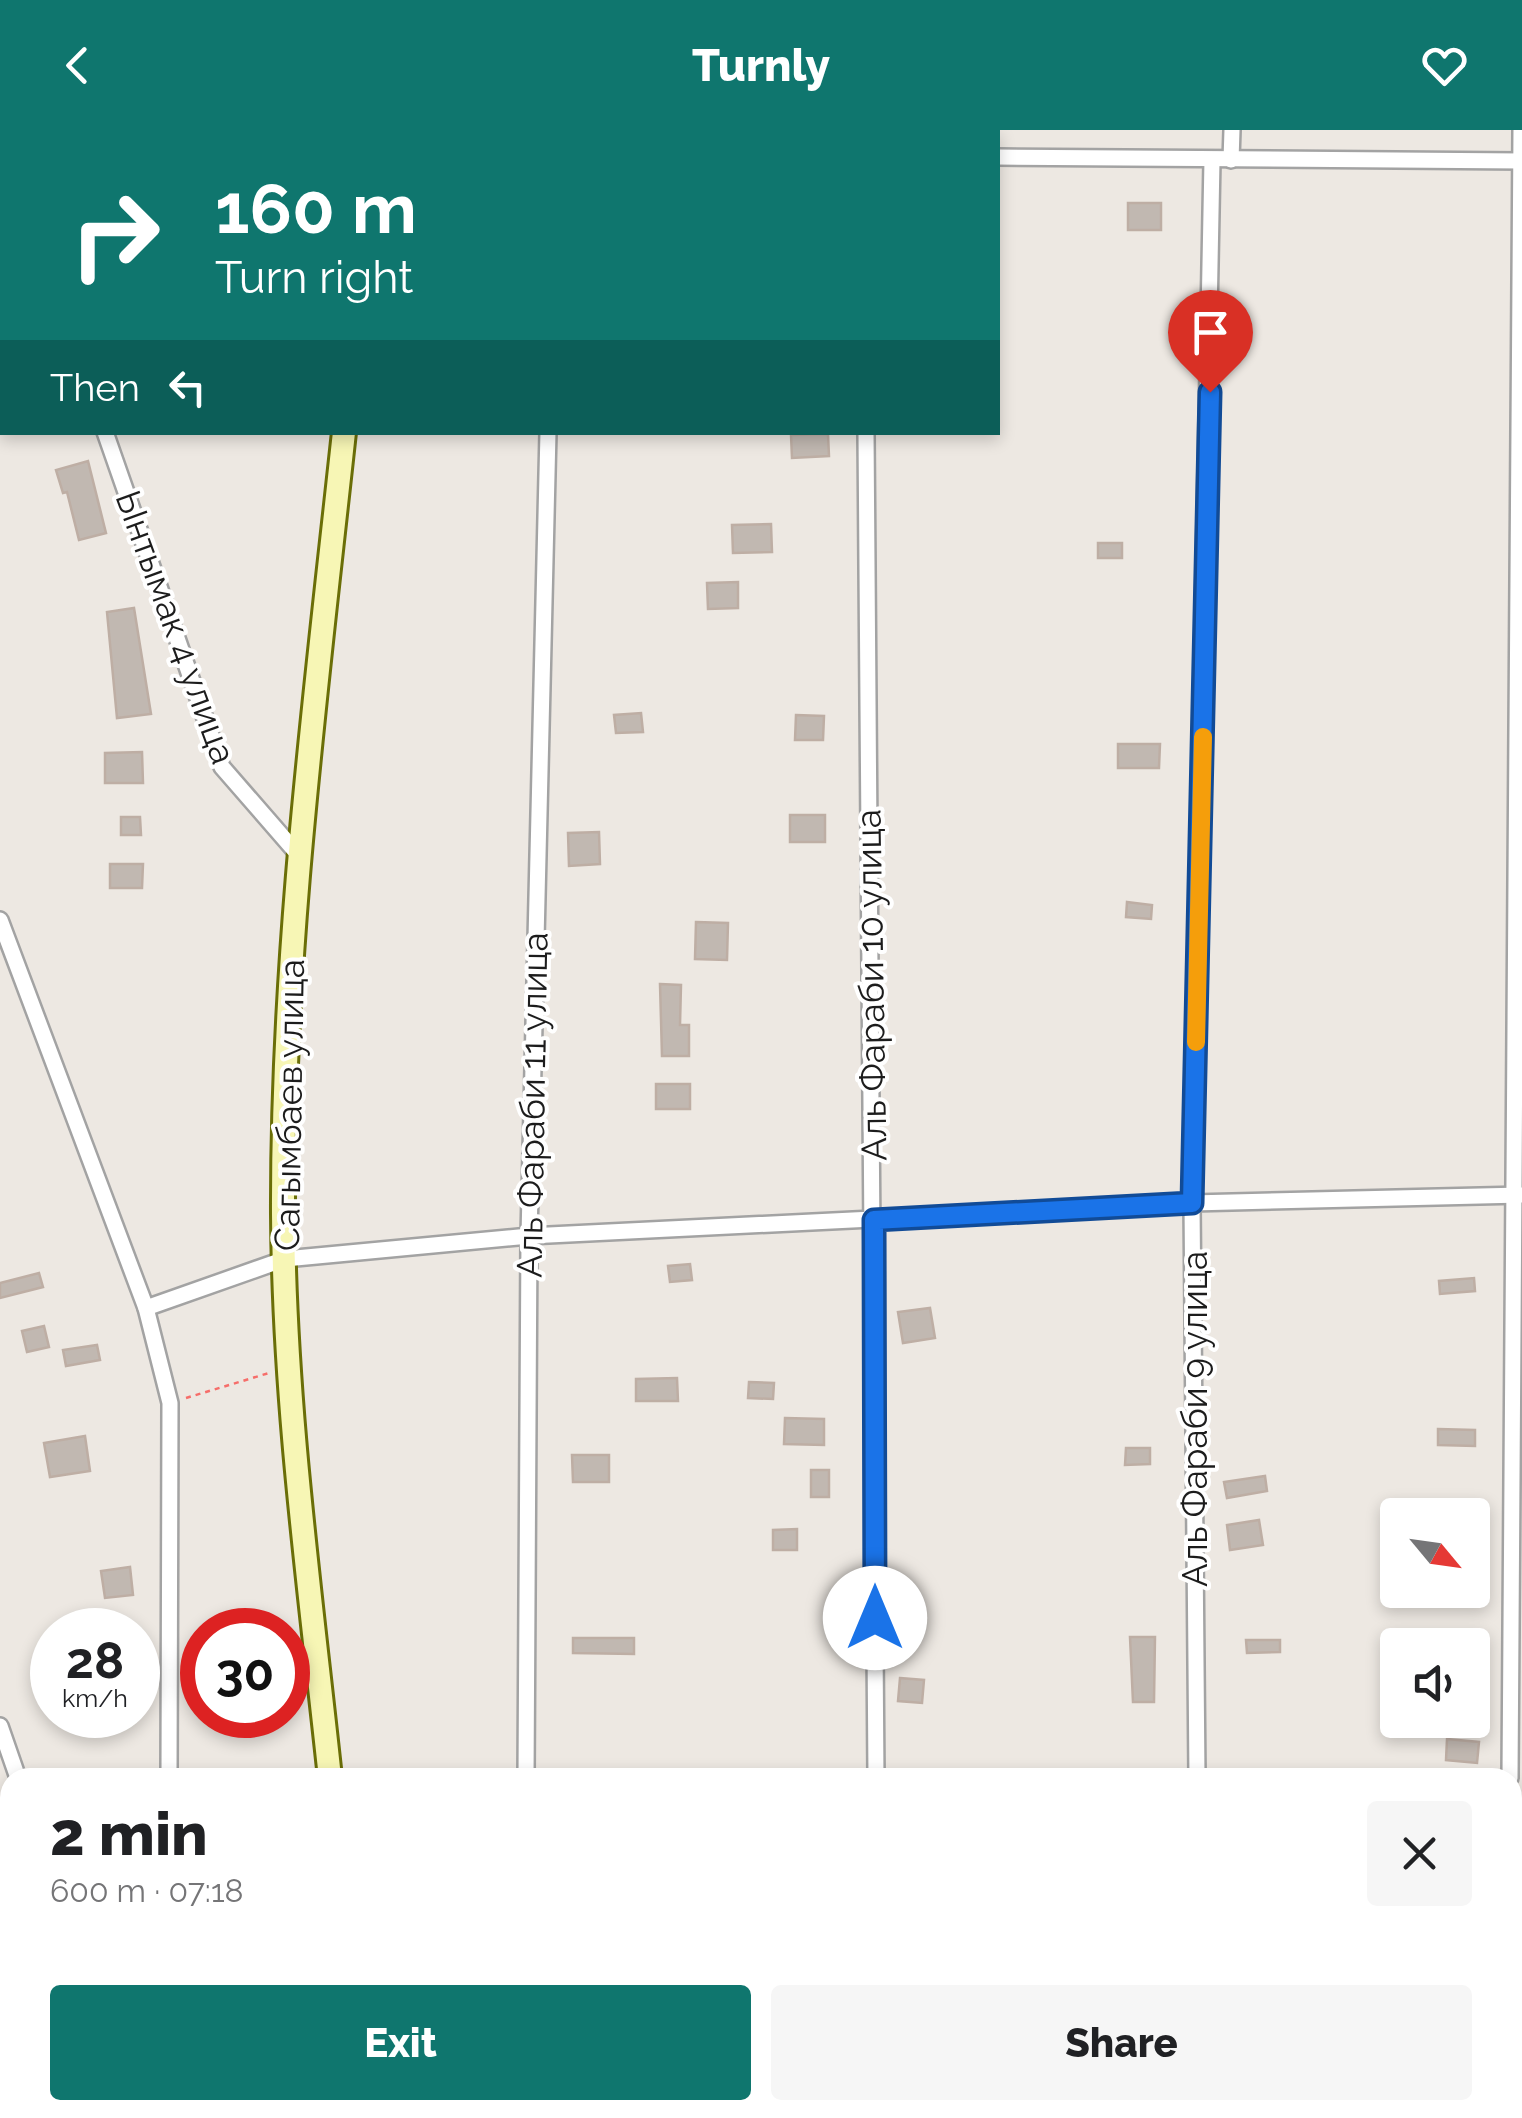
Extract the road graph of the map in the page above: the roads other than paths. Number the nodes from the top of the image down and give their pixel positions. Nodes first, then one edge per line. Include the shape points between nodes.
1 (1232, 130) edge
2 (1521, 130) edge
3 (1000, 157) edge
4 (1212, 160) junction
5 (1231, 160) junction
6 (1520, 162) edge
7 (106, 435) edge
8 (344, 435) edge
9 (548, 435) edge
10 (866, 435) edge
11 (302, 859) junction
12 (0, 920) edge
13 (1516, 1195) edge
14 (1192, 1203) junction
15 (874, 1220) junction
16 (530, 1236) junction
17 (284, 1259) junction
18 (146, 1308) junction
19 (0, 1726) edge
20 (15, 1768) edge
21 (169, 1768) edge
22 (329, 1768) edge
23 (526, 1768) edge
24 (876, 1768) edge
25 (1196, 1768) edge
26 (1510, 1768) edge

1 - 5 street
2 - 6 street
3 - 4 street
4 - 5 street
4 - 14 street, Аль Фараби 9 улица
5 - 6 street
6 - 13 street
7 - 11 street, Ынтымак 4 улица via 222,767
8 - 11 street, Сагымбаев улица
9 - 16 street, Аль Фараби 11 улица
10 - 15 street, Аль Фараби 10 улица
11 - 17 street, Сагымбаев улица via 292,942
12 - 18 street
13 - 14 street
13 - 26 street
14 - 15 street
14 - 25 street, Аль Фараби 9 улица
15 - 16 street
15 - 24 street, Аль Фараби 10 улица
16 - 17 street
16 - 23 street, Аль Фараби 11 улица
17 - 18 street
17 - 22 street, Сагымбаев улица via 288,1367
18 - 21 street via 170,1403
19 - 20 street

